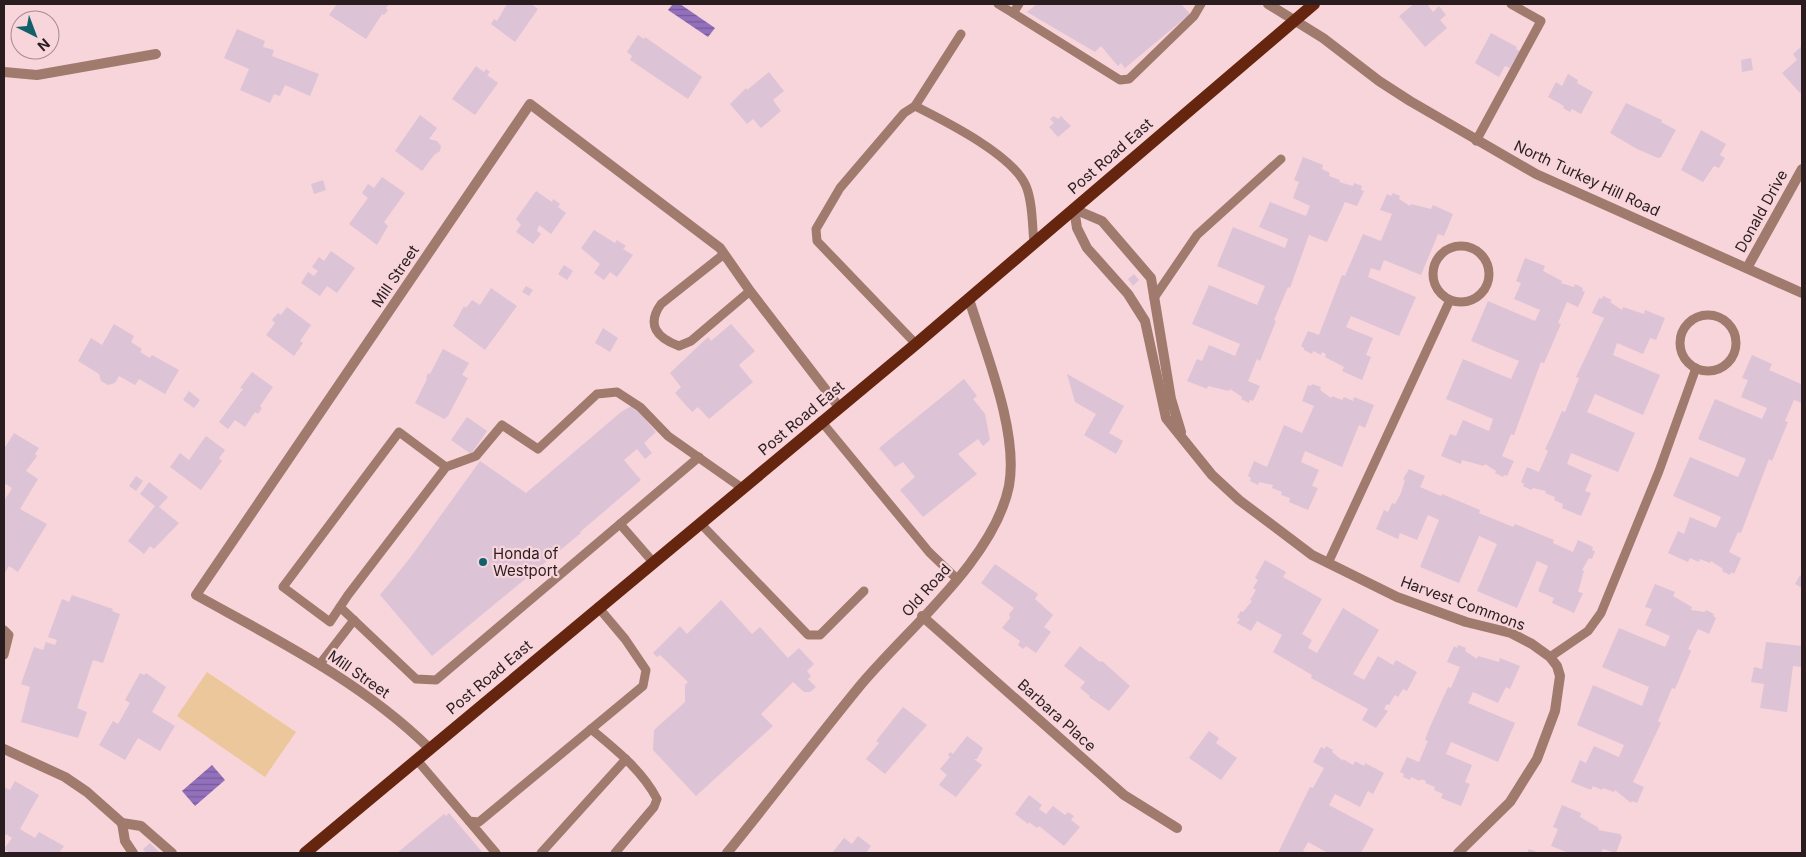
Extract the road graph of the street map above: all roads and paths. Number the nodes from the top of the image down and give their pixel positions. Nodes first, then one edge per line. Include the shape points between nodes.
1 (998, 4) edge
2 (1020, 4) edge
3 (1201, 4) edge
4 (1268, 4) edge
5 (1314, 4) edge
6 (1511, 4) edge
7 (1013, 13) junction
8 (1295, 20) junction
9 (961, 34) dead end
10 (156, 54) dead end
11 (4, 72) edge
12 (916, 106) junction
13 (1476, 141) junction
14 (1282, 159) dead end
15 (1802, 169) edge
16 (1074, 209) junction
17 (1034, 243) junction
18 (724, 254) junction
19 (1747, 268) junction
20 (750, 291) junction
21 (1802, 293) edge
22 (969, 298) junction
23 (1154, 298) junction
24 (1450, 300) junction
25 (916, 344) junction
26 (1696, 368) junction
27 (839, 406) junction
28 (821, 421) junction
29 (1183, 438) junction
30 (699, 457) junction
31 (446, 468) junction
32 (742, 488) junction
33 (700, 523) junction
34 (620, 524) junction
35 (653, 562) junction
36 (1328, 563) junction
37 (957, 578) junction
38 (864, 591) dead end
39 (340, 607) junction
40 (598, 607) junction
41 (922, 616) junction
42 (354, 620) junction
43 (4, 630) edge
44 (4, 655) edge
45 (1550, 657) junction
46 (320, 664) junction
47 (591, 729) junction
48 (429, 748) junction
49 (4, 749) edge
50 (416, 759) junction
51 (626, 759) junction
52 (469, 821) junction
53 (122, 823) junction
54 (1177, 828) dead end
55 (133, 853) edge
56 (172, 853) edge
57 (305, 853) edge
58 (496, 853) edge
59 (541, 853) edge
60 (615, 853) edge
61 (727, 853) edge
62 (1458, 853) edge

1 - 7 lane
2 - 7 lane
3 - 7 lane via 1194,16 1129,79 1120,80
4 - 8 street, North Turkey Hill Road
5 - 8 main road, Post Road East
6 - 13 lane via 1542,21
8 - 13 street, North Turkey Hill Road via 1379,81
8 - 16 main road, Post Road East
9 - 12 lane
10 - 11 street via 37,75
12 - 17 lane via 974,138 1017,172 1027,187
12 - 25 lane via 904,113 840,188 816,229 817,241
13 - 19 street, North Turkey Hill Road via 1536,174
14 - 23 lane via 1197,235
15 - 19 street, Donald Drive
16 - 17 main road, Post Road East
16 - 23 street, Harvest Commons via 1092,215 1110,229 1150,278
16 - 29 street, Harvest Commons via 1077,228 1088,248 1128,294 1145,321 1166,418
17 - 22 main road, Post Road East
18 - 20 street, Mill Street
18 - 20 lane via 662,304 654,314 656,329 670,343 679,346 691,341
18 - 46 street, Mill Street via 530,104 196,595
19 - 21 street, North Turkey Hill Road
20 - 27 street, Mill Street
22 - 25 main road, Post Road East
22 - 37 street, Old Road via 1005,418 1010,468 1005,501 992,531
23 - 29 street, Harvest Commons via 1171,399
24 - 24 lane via 1438,291 1433,278 1435,262 1444,251 1458,245 1473,247 1485,256 1490,270 1488,285 1479,297 1465,303
24 - 36 lane
25 - 27 main road, Post Road East
26 - 26 lane via 1714,370 1722,367 1734,354 1736,336 1719,316 1702,315 1682,331 1683,357
26 - 45 lane via 1659,471 1601,613 1588,630
27 - 28 main road, Post Road East
28 - 32 main road, Post Road East
28 - 37 lane via 929,552
29 - 36 street, Harvest Commons via 1212,475 1239,500 1312,555
30 - 31 lane via 668,436 640,407 617,392 598,394 538,450 502,425 476,456
30 - 32 lane
30 - 34 lane
31 - 39 lane
31 - 39 lane via 399,432 284,587 330,622
32 - 33 main road, Post Road East
33 - 35 main road, Post Road East
33 - 38 lane via 808,635 820,635
34 - 35 lane
34 - 42 lane via 436,680 416,679
35 - 40 main road, Post Road East
36 - 45 street, Harvest Commons via 1398,597 1466,622 1510,633
37 - 41 street, Old Road
39 - 42 lane
40 - 47 lane via 626,639 646,670 643,686
40 - 48 main road, Post Road East
41 - 54 street, Barbara Place via 1124,795
41 - 61 street, Old Road via 859,687
42 - 46 lane
43 - 44 lane via 9,635
45 - 62 street via 1560,676 1559,686 1552,719 1536,759 1510,802
46 - 48 street, Mill Street via 378,704
47 - 51 lane
47 - 52 lane via 479,822
48 - 50 main road, Post Road East
49 - 53 street via 65,777
50 - 52 lane
50 - 57 main road, Post Road East
51 - 59 lane
51 - 60 lane via 651,787 657,799 654,807
52 - 58 lane
53 - 55 street via 125,841
53 - 56 street via 141,826

